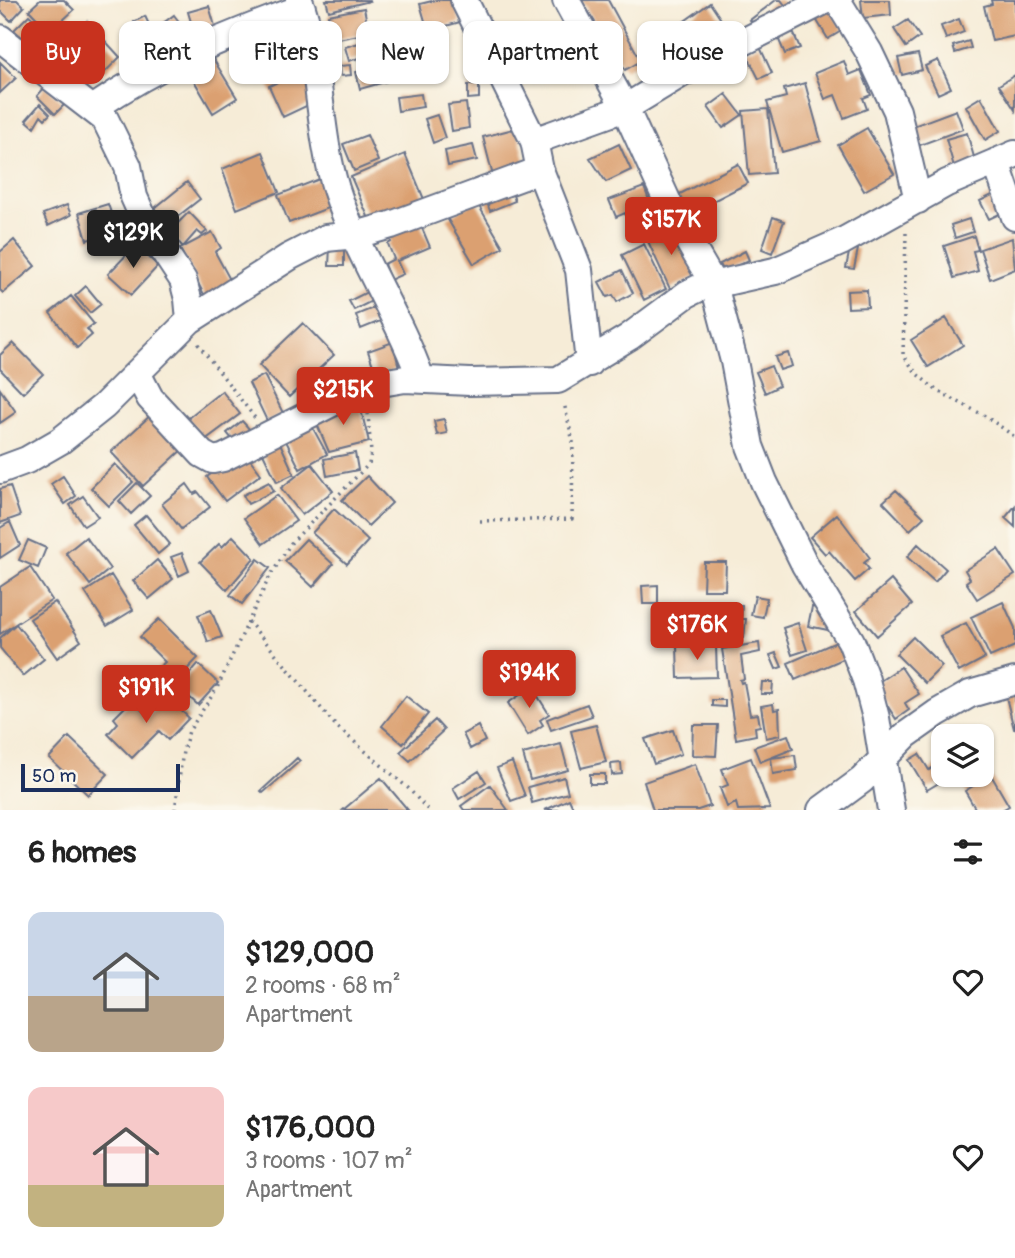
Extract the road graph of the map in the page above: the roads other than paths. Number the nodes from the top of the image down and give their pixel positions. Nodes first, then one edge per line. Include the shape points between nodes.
1 (464, 0) edge
2 (566, 0) edge
3 (826, 0) edge
4 (836, 0) edge
5 (301, 4) edge
6 (0, 38) edge
7 (94, 108) junction
8 (625, 108) junction
9 (534, 141) junction
10 (1005, 158) edge
11 (540, 170) junction
12 (911, 203) junction
13 (1015, 217) edge
14 (356, 235) junction
15 (714, 285) junction
16 (186, 324) junction
17 (589, 363) junction
18 (137, 373) junction
19 (421, 379) junction
20 (0, 470) edge
21 (1015, 681) edge
22 (876, 718) junction
23 (906, 735) junction
24 (881, 761) junction
25 (821, 810) edge
26 (891, 810) edge

1 - 9 street
2 - 8 street
3 - 8 street
4 - 12 street via 869,51 897,111
5 - 7 street via 204,44 131,82
5 - 14 street via 315,56 327,157
6 - 7 street via 57,85
7 - 16 street via 105,119 128,166 146,224 183,280 188,299
8 - 9 street
8 - 15 street via 655,179
9 - 11 street
10 - 12 street
10 - 13 street
11 - 14 street via 446,207
11 - 17 street via 579,270
12 - 15 street via 843,241 775,271
14 - 16 street via 326,238 289,257
14 - 19 street
15 - 17 street via 687,294
15 - 22 street via 755,458 805,565 851,641
16 - 18 street
17 - 19 street via 558,380
18 - 19 street via 150,398 213,460 366,388
18 - 20 street via 60,441
21 - 23 street via 970,694
22 - 23 street
22 - 24 street
23 - 24 street
24 - 25 street
24 - 26 street

